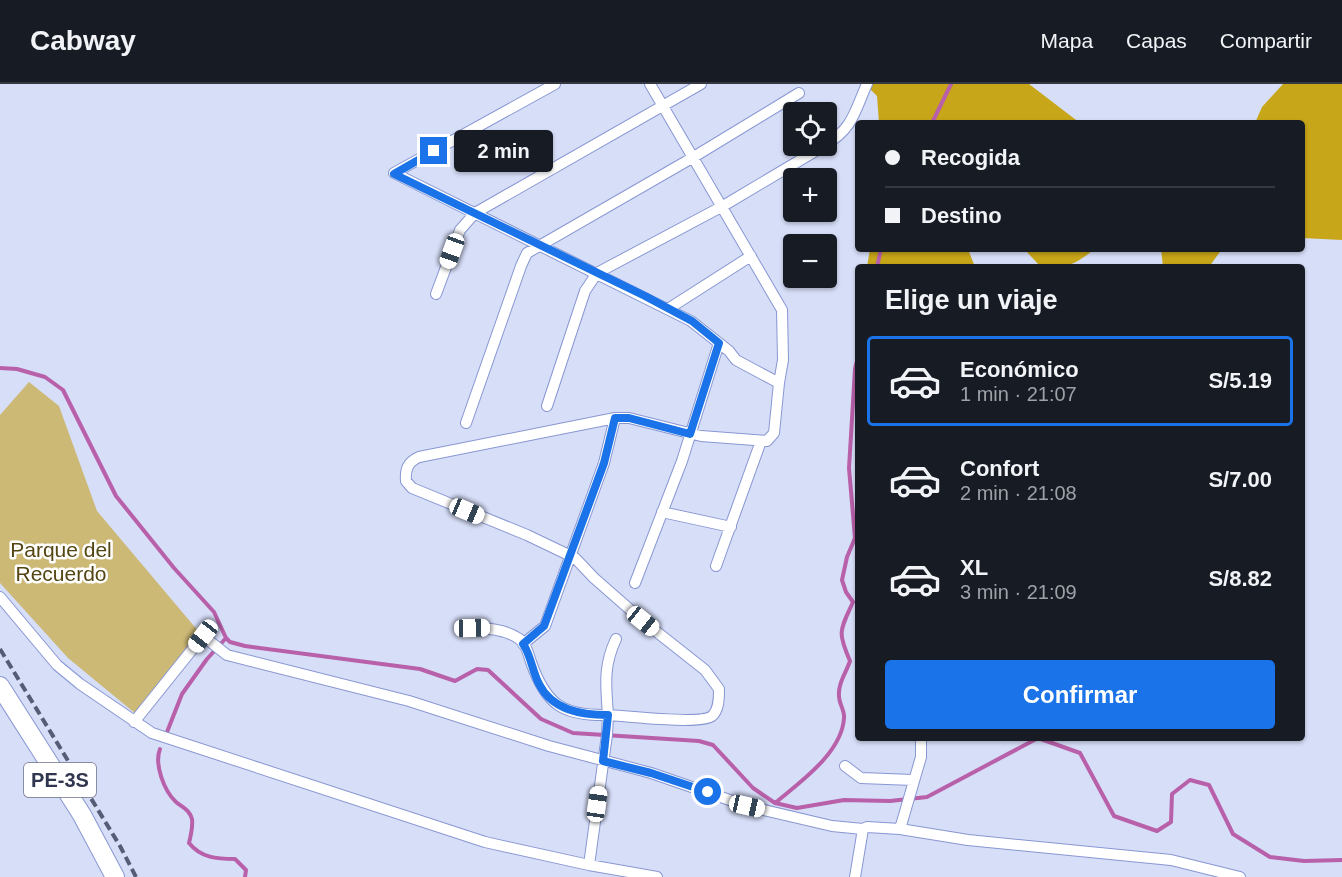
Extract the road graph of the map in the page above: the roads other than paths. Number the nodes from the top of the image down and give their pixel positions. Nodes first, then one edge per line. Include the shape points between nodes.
1 (555, 84) edge
2 (650, 84) edge
3 (701, 84) edge
4 (867, 84) edge
5 (799, 93) dead end
6 (663, 107) junction
7 (837, 138) edge
8 (807, 156) edge
9 (692, 158) junction
10 (723, 206) junction
11 (475, 213) junction
12 (539, 245) junction
13 (751, 256) junction
14 (597, 273) junction
15 (436, 294) dead end
16 (668, 309) junction
17 (719, 343) junction
18 (779, 383) junction
19 (547, 406) dead end
20 (615, 418) junction
21 (466, 423) dead end
22 (690, 434) junction
23 (762, 441) junction
24 (662, 512) junction
25 (731, 527) junction
26 (571, 556) junction
27 (716, 566) dead end
28 (635, 583) dead end
29 (0, 597) edge
30 (472, 628) dead end
31 (616, 639) dead end
32 (523, 644) junction
33 (0, 687) edge
34 (608, 715) junction
35 (134, 722) junction
36 (921, 741) edge
37 (603, 761) junction
38 (845, 766) dead end
39 (912, 784) junction
40 (863, 828) junction
41 (900, 829) junction
42 (589, 865) junction
43 (115, 877) edge
44 (657, 877) edge
45 (855, 877) edge
46 (1240, 877) edge

1 - 11 street via 394,174
2 - 6 street
3 - 6 street
4 - 7 street via 851,123
5 - 9 street
6 - 9 street
6 - 11 street
8 - 10 street
9 - 10 street
9 - 12 street
10 - 13 street
10 - 14 street
11 - 12 street
11 - 15 street via 460,230
12 - 14 street
12 - 21 street via 527,253 521,266
13 - 16 street
13 - 18 street via 782,310 783,360
14 - 16 street
14 - 19 street via 585,291
16 - 17 street via 692,321
17 - 18 street via 736,360
17 - 22 street
18 - 23 street via 774,433
20 - 22 street
20 - 26 street via 604,463
20 - 26 street via 419,457 406,467 406,481 412,488
22 - 23 street
22 - 24 street
23 - 25 street
24 - 25 street
24 - 28 street
25 - 27 street
26 - 32 street via 544,626
26 - 34 street via 705,670 719,689 717,710 708,718 668,720
29 - 35 street via 57,665
30 - 32 street via 490,628 519,638
31 - 34 street via 605,675
32 - 34 street via 539,684 551,699 571,712
33 - 43 highway, PE-3S via 82,815
34 - 37 street
35 - 37 street via 203,636 227,655 409,701
35 - 42 street via 152,733 485,842
36 - 39 street via 921,757
37 - 40 street via 747,806 831,826
37 - 42 street
38 - 39 street via 861,778
39 - 41 street
40 - 41 street
40 - 45 street
41 - 46 street via 968,840 1171,860
42 - 44 street

